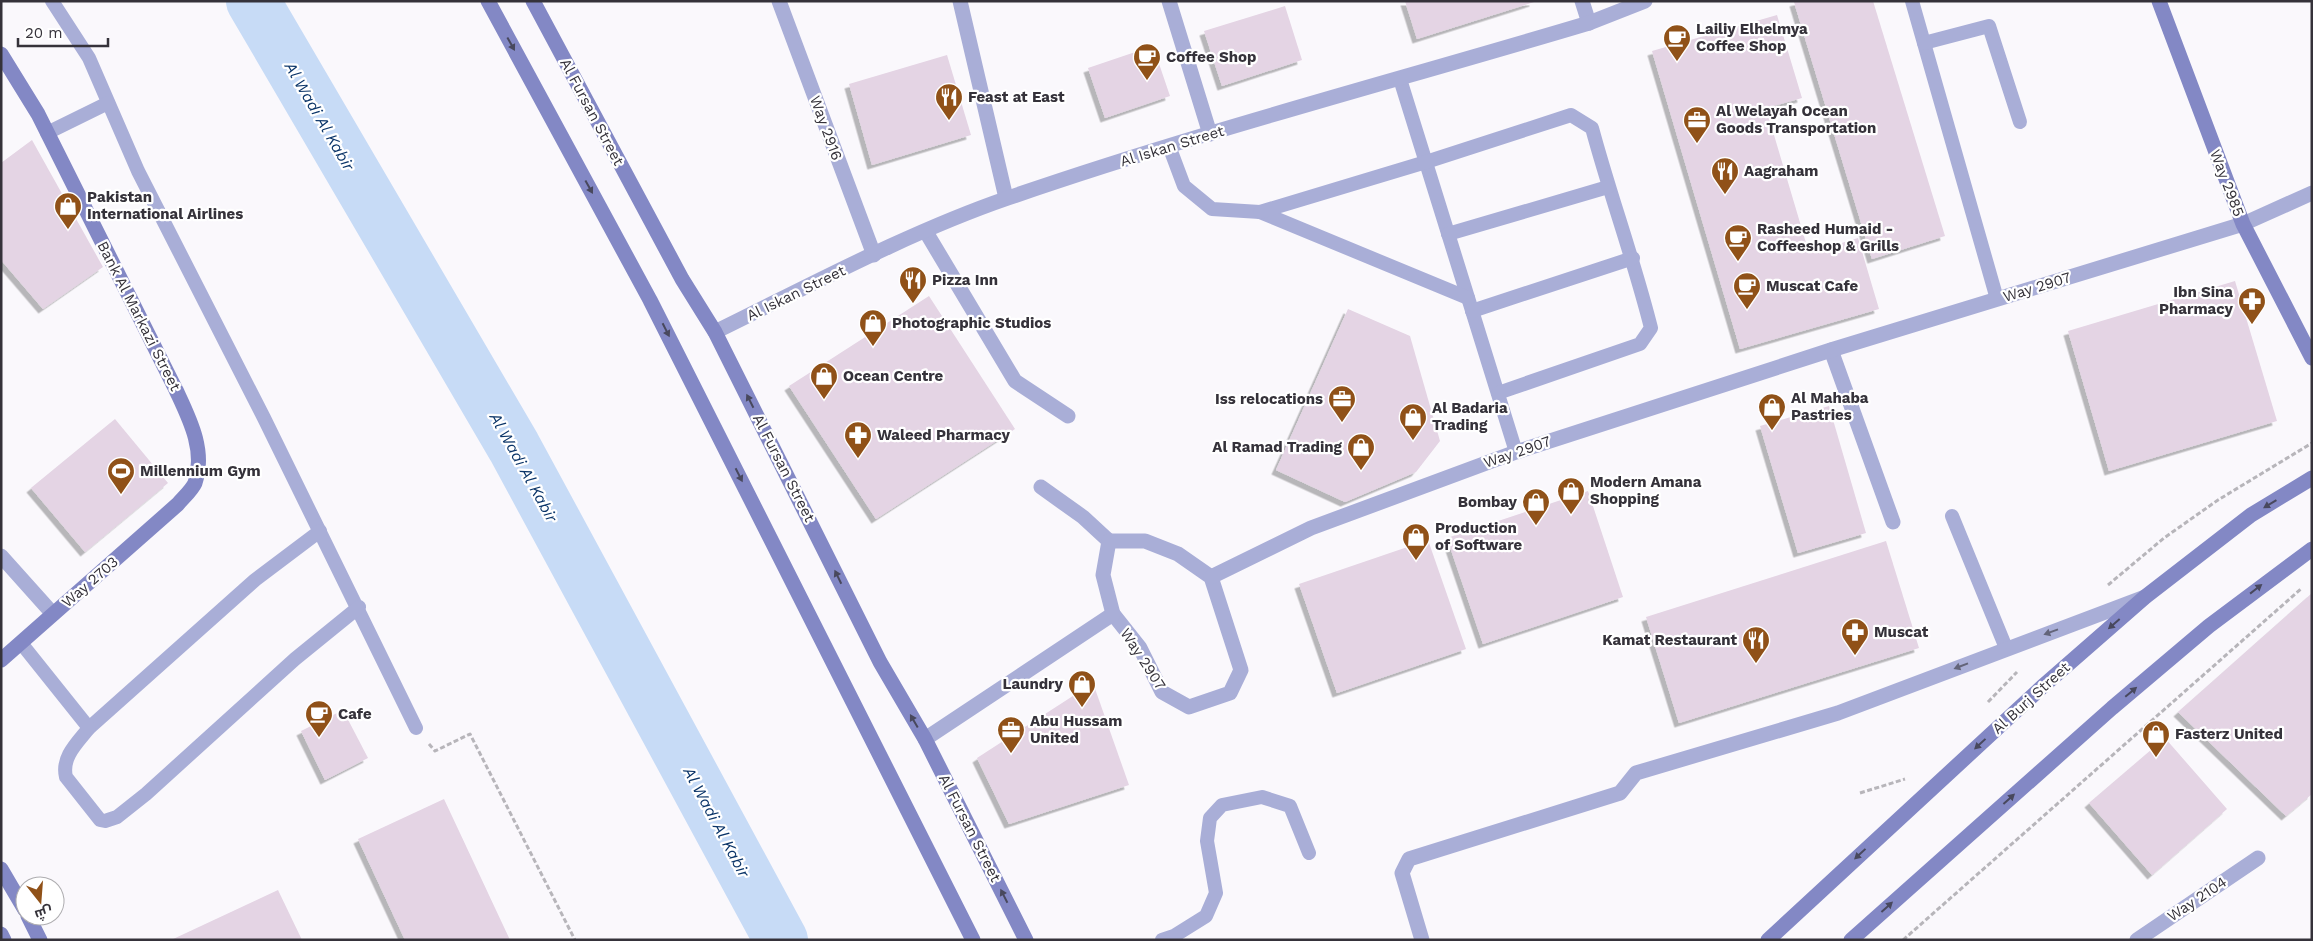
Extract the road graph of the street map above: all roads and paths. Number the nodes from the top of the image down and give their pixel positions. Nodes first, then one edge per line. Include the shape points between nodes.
1 (52, 1) edge
2 (488, 1) edge
3 (533, 1) edge
4 (779, 1) edge
5 (960, 1) edge
6 (1169, 1) edge
7 (1582, 1) edge
8 (1645, 1) edge
9 (1912, 1) edge
10 (2159, 1) edge
11 (1589, 23) junction
12 (1924, 43) junction
13 (1, 54) edge
14 (1400, 79) junction
15 (108, 103) junction
16 (2020, 122) dead end
17 (47, 133) junction
18 (1210, 134) junction
19 (1169, 146) junction
20 (1426, 162) junction
21 (1608, 187) junction
22 (2312, 193) edge
23 (1006, 198) junction
24 (1260, 212) junction
25 (2242, 224) junction
26 (926, 232) junction
27 (1448, 234) junction
28 (874, 255) junction
29 (1633, 258) junction
30 (1997, 299) junction
31 (1470, 304) junction
32 (715, 332) junction
33 (1831, 350) junction
34 (2312, 358) edge
35 (1498, 392) junction
36 (1068, 416) dead end
37 (1516, 452) junction
38 (2312, 478) edge
39 (1041, 488) dead end
40 (178, 504) joint
41 (1952, 516) dead end
42 (1893, 522) dead end
43 (320, 531) junction
44 (1109, 541) junction
45 (2312, 549) edge
46 (1, 556) edge
47 (1211, 577) junction
48 (2304, 586) dead end
49 (2145, 597) junction
50 (358, 607) junction
51 (53, 614) junction
52 (1113, 614) junction
53 (21, 643) junction
54 (2006, 648) junction
55 (1, 660) edge
56 (89, 728) junction
57 (416, 728) joint
58 (925, 739) junction
59 (1309, 853) dead end
60 (2258, 858) dead end
61 (1, 869) edge
62 (15, 893) edge
63 (33, 926) edge
64 (1, 934) edge
65 (4, 940) edge
66 (40, 940) edge
67 (575, 940) edge
68 (973, 940) edge
69 (1026, 940) edge
70 (1162, 940) edge
71 (1422, 940) edge
72 (1768, 940) edge
73 (1851, 940) edge
74 (1903, 940) edge
75 (2137, 940) edge

1 - 15 lane via 89,58
2 -> 68 street via 650,300
3 - 32 street, Al Fursan Street via 682,279
4 - 28 street, Way 2916
5 - 23 street
6 - 18 street
7 - 11 street
8 - 11 street, Al Iskan Street
9 - 12 lane
10 - 25 street, Way 2985
11 - 14 street, Al Iskan Street
12 - 16 lane via 1989,26
12 - 30 lane
13 - 17 street, Bank Al Markazi Street
14 - 18 street, Al Iskan Street
14 - 20 lane
15 - 17 lane
15 - 43 lane via 138,171
17 - 40 street, Bank Al Markazi Street via 193,427 198,454 195,484
18 - 19 street, Al Iskan Street
19 - 23 street, Al Iskan Street
19 - 24 lane via 1184,186 1212,209
20 - 21 lane via 1571,115 1592,128
20 - 24 lane
20 - 27 lane
21 - 27 lane
21 - 29 lane
22 - 25 street, Way 2907
23 - 26 street, Al Iskan Street
24 - 31 lane
25 - 30 street, Way 2907
25 - 34 street, Way 2985
26 - 28 street, Al Iskan Street
26 - 36 street via 1015,381
27 - 31 lane
28 - 32 street, Al Iskan Street
29 - 31 lane
29 - 35 lane via 1651,328 1640,344
30 - 33 street, Way 2907
31 - 35 lane
58 -> 32 street, Al Fursan Street via 880,662
33 - 37 street, Way 2907
33 - 42 street
35 - 37 lane
37 - 47 street, Way 2907 via 1311,528
38 -> 49 street, Al Burj Street via 2250,515
39 - 44 street via 1083,517
40 - 51 street, Way 2703
41 - 54 lane
43 - 50 lane
43 - 56 lane via 256,580
44 - 47 street via 1145,541 1178,554
44 - 52 street, Way 2907 via 1103,575
73 -> 45 street via 2119,702 2209,626
46 - 51 street
47 - 52 street, Way 2907 via 1241,670 1230,693 1189,707 1162,692 1140,648
48 - 74 path
49 -> 54 street
49 -> 72 street, Al Burj Street via 2042,686
50 - 56 lane via 295,659 146,794 112,820 100,820 66,777 64,769 68,754
50 - 57 lane
51 - 53 street, Way 2703
52 - 58 street, Way 2907
53 - 55 street, Way 2703
53 - 56 lane
54 -> 71 street via 1838,713 1636,773 1620,793 1409,859 1402,873
57 - 67 path via 435,751 470,734
69 -> 58 street, Al Fursan Street
59 - 70 lane via 1290,806 1262,797 1222,805 1210,818 1207,841 1216,893 1206,916
60 - 75 street, Way 2104
61 - 62 street
63 - 66 street
64 - 65 street

